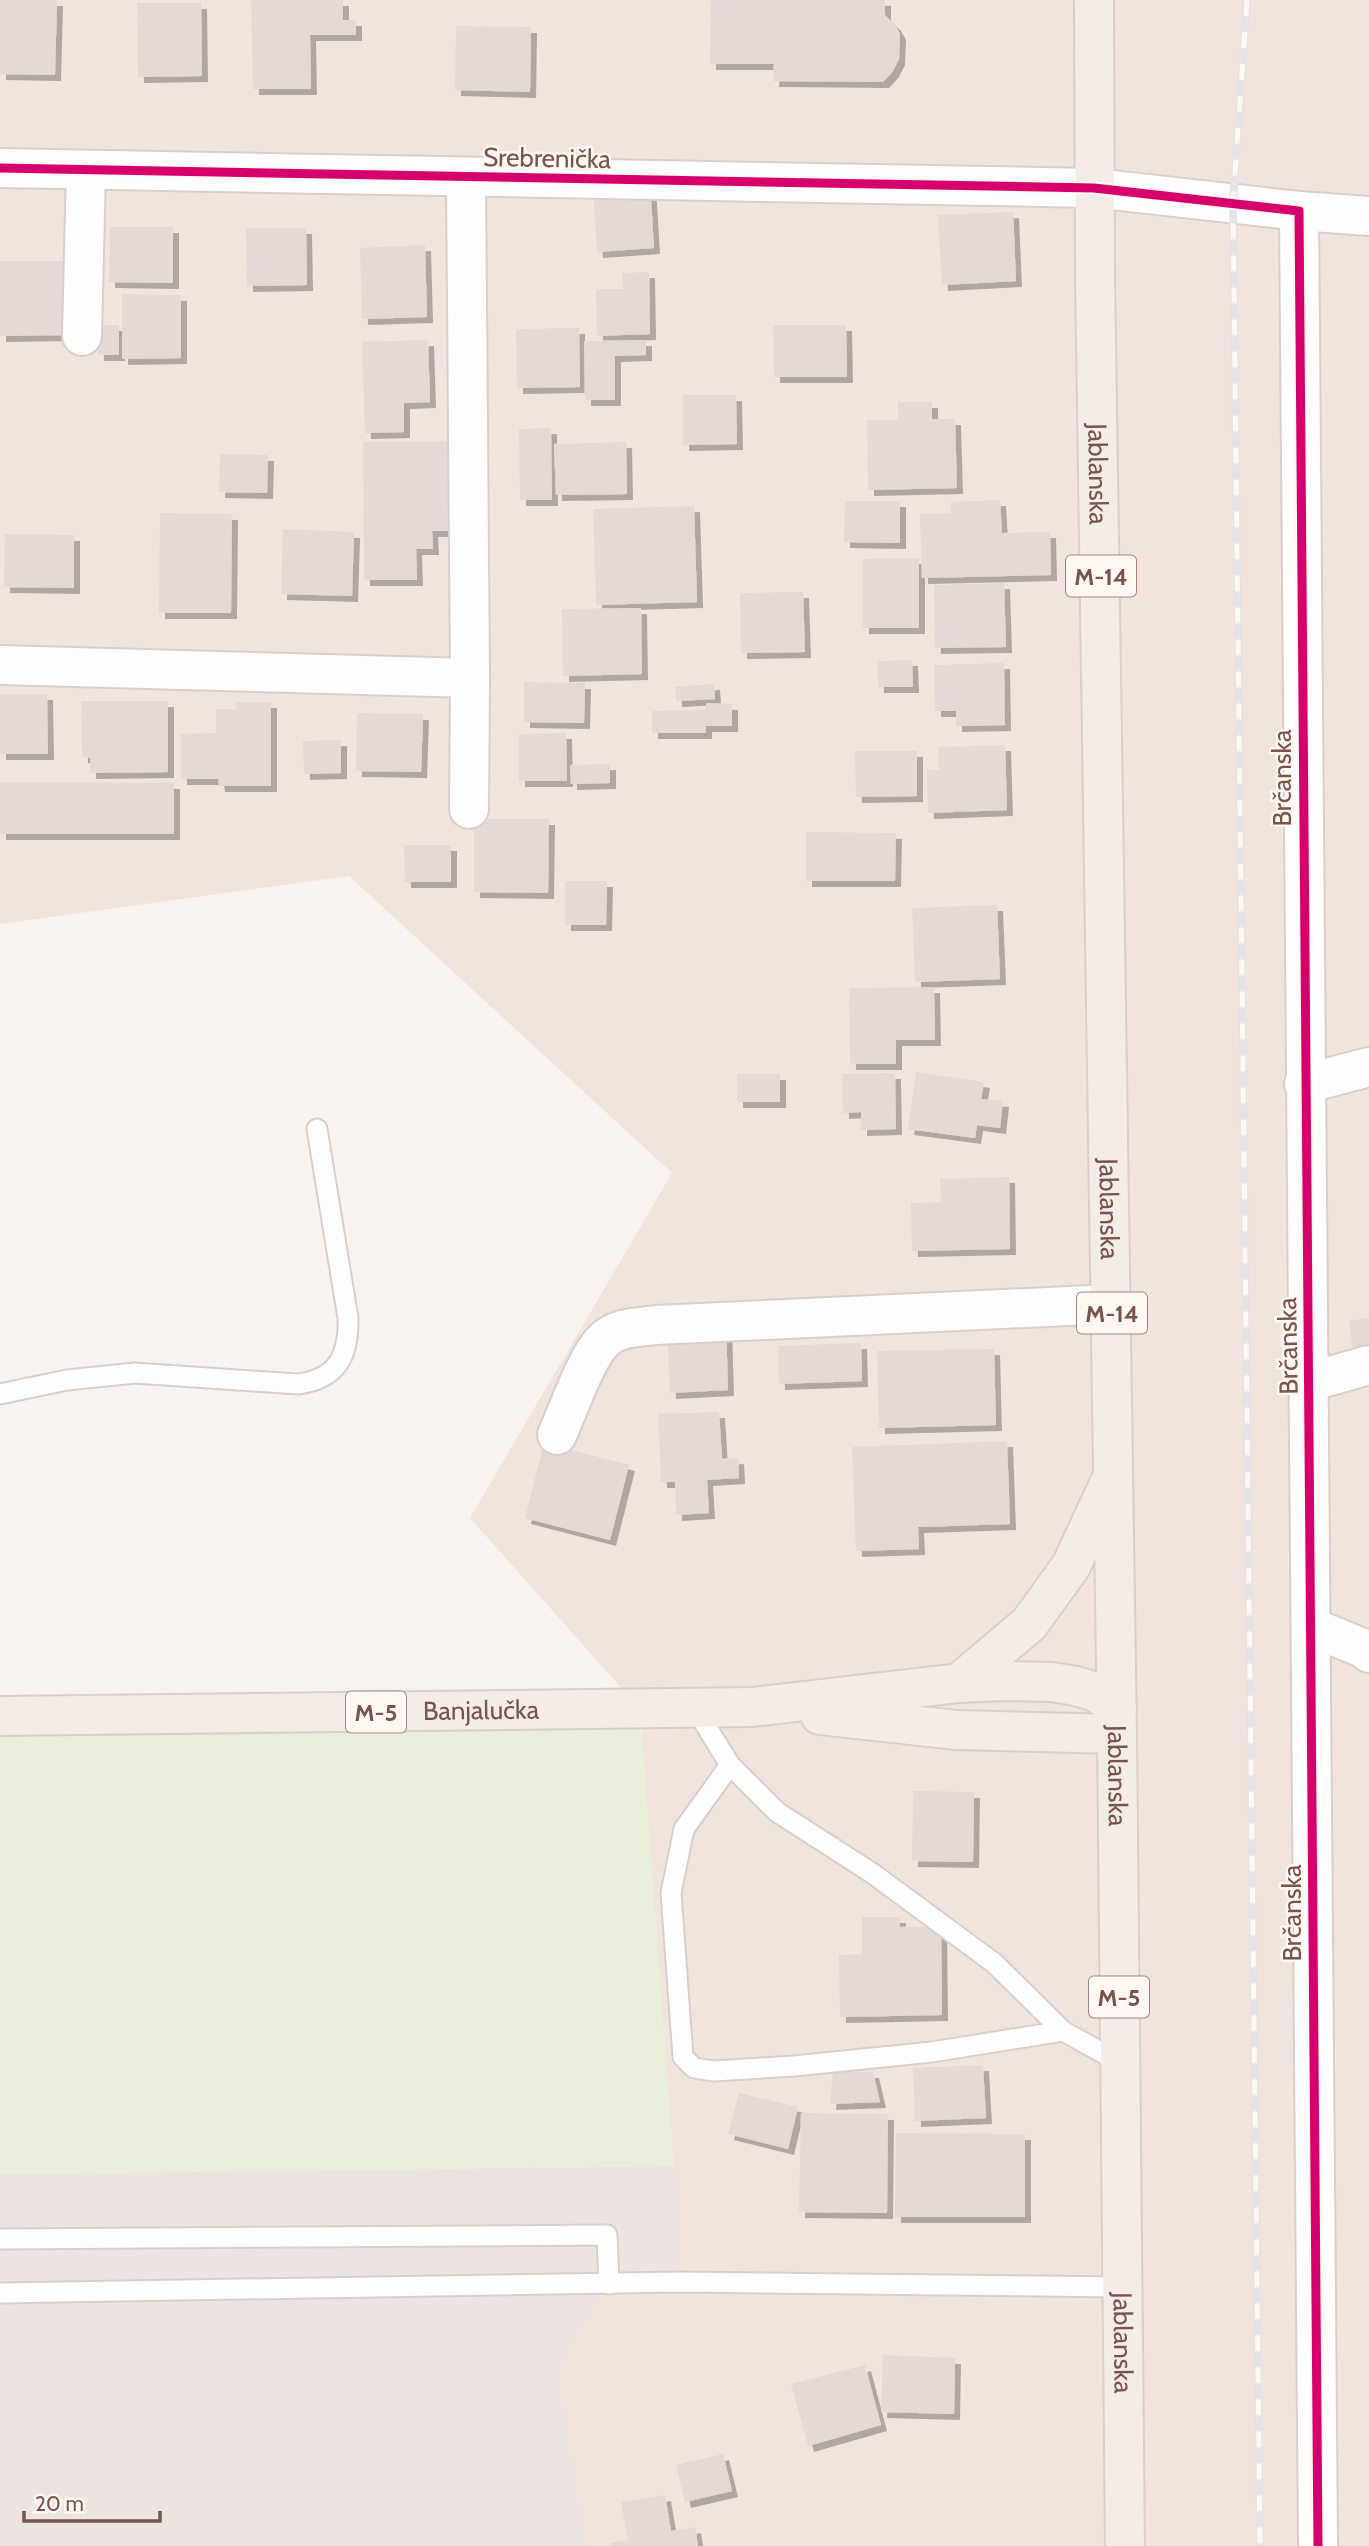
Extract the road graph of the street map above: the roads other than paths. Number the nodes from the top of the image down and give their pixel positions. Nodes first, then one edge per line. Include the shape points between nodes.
1 (1094, 0) edge
2 (0, 168) edge
3 (86, 170) junction
4 (466, 178) junction
5 (1094, 188) junction
6 (1298, 211) junction
7 (1369, 216) edge
8 (82, 336) dead end
9 (0, 665) edge
10 (470, 678) junction
11 (469, 809) dead end
12 (1369, 1067) edge
13 (1304, 1084) junction
14 (317, 1129) dead end
15 (1112, 1304) junction
16 (1369, 1365) edge
17 (1309, 1382) junction
18 (0, 1394) edge
19 (557, 1435) dead end
20 (1114, 1474) junction
21 (1311, 1627) junction
22 (1369, 1653) edge
23 (959, 1683) junction
24 (752, 1707) junction
25 (695, 1708) junction
26 (0, 1716) edge
27 (1117, 1721) junction
28 (730, 1765) junction
29 (1063, 2031) junction
30 (1119, 2062) junction
31 (0, 2239) edge
32 (609, 2284) junction
33 (1121, 2287) junction
34 (0, 2293) edge
35 (1125, 2546) edge
36 (1318, 2546) edge

1 - 5 main road, Jablanska / M-14
2 - 3 street, Srebrenička
3 - 4 street, Srebrenička
3 - 8 street
4 - 5 street, Srebrenička
4 - 10 street
5 - 6 street, Srebrenička
5 - 15 main road, Jablanska / M-14
6 - 7 street
6 - 13 street, Brčanska
9 - 10 street
10 - 11 street
12 - 13 street
13 - 17 street, Brčanska
14 - 18 lane via 348,1318 345,1346 329,1375 298,1384 135,1373 67,1380
15 - 19 street via 625,1329 604,1339 593,1353
15 - 20 main road, Jablanska / M-14
16 - 17 street
17 - 21 street, Brčanska
20 - 23 main road via 1071,1566 1029,1624
20 - 27 main road, Jablanska / M-14
21 - 22 street
21 - 36 street, Brčanska
23 - 24 main road, M-5
23 - 27 main road, M-5 via 1052,1682 1096,1692
24 - 25 main road, Banjalučka / M-5
24 - 27 main road, M-5 via 956,1730
25 - 26 main road, Banjalučka / M-5
25 - 28 lane
27 - 30 main road, Jablanska / M-5
28 - 29 lane via 777,1812 872,1873 994,1964
28 - 29 lane via 684,1829 671,1893 683,2057 694,2068 714,2071 932,2052
29 - 30 lane
30 - 33 main road, Jablanska / M-5
31 - 32 lane via 607,2235
32 - 33 lane
32 - 34 lane
33 - 35 main road, Jablanska / M-5

